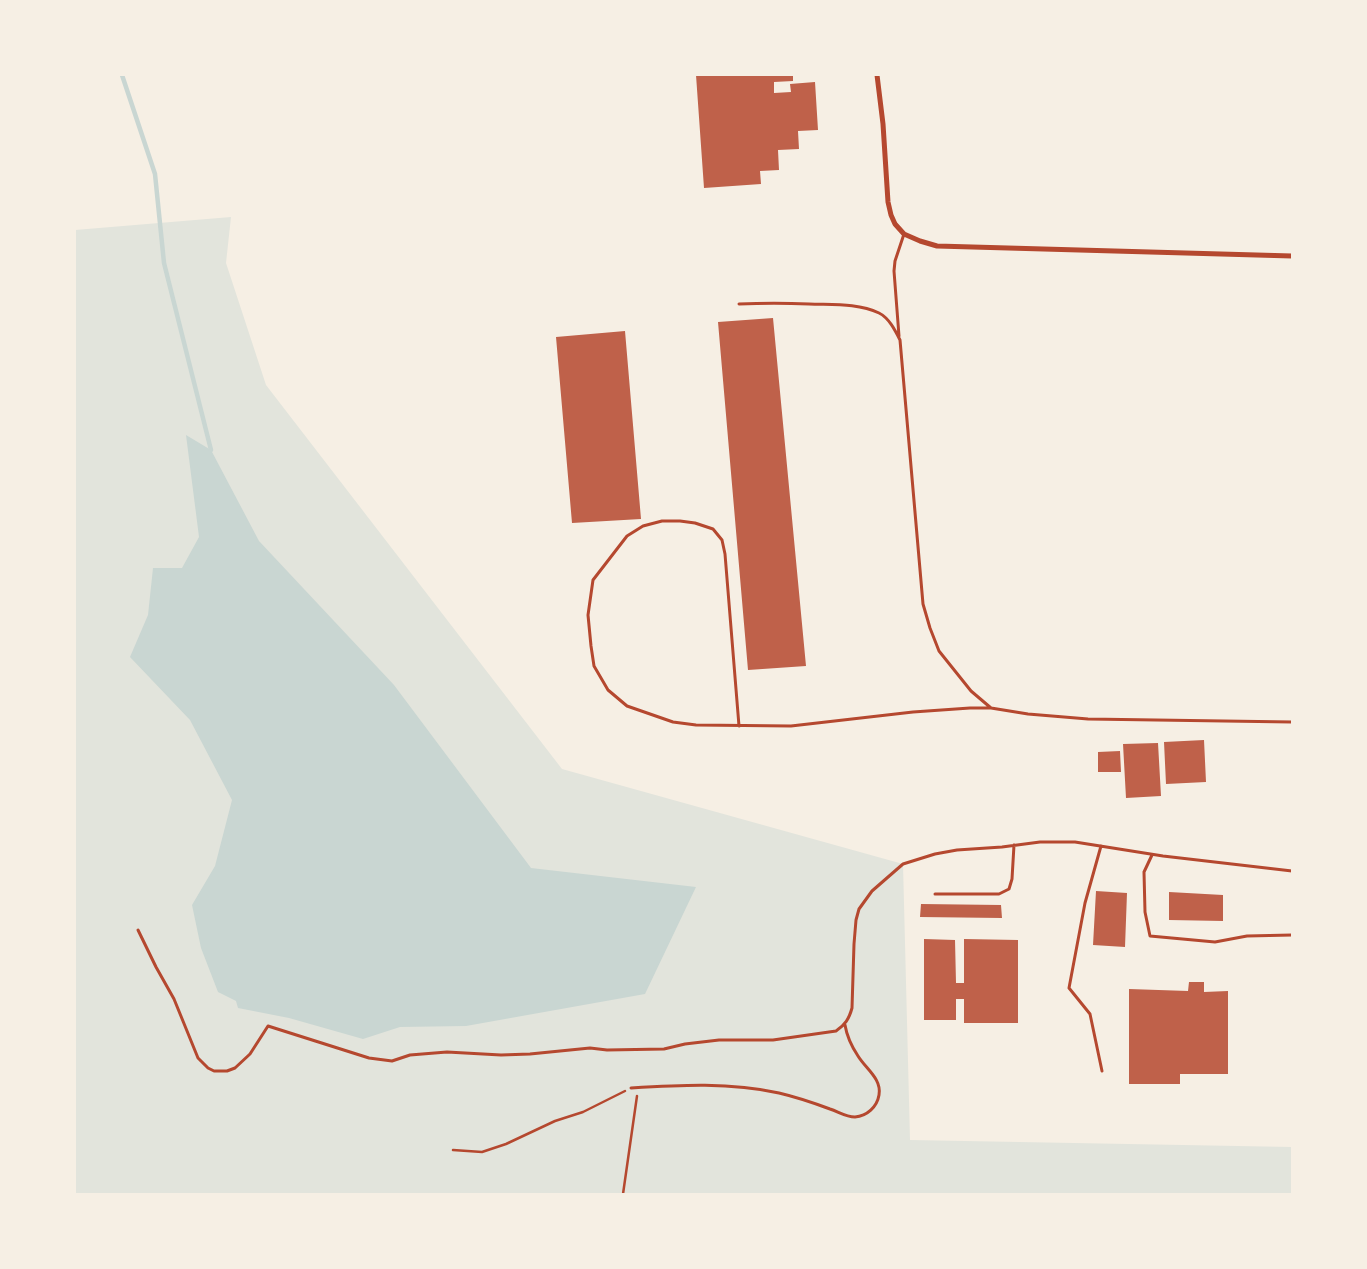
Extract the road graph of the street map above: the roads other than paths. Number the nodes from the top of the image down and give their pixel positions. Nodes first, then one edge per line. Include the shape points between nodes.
1 (877, 75) edge
2 (904, 234) junction
3 (1292, 256) edge
4 (739, 304) dead end
5 (900, 340) junction
6 (991, 708) junction
7 (1292, 722) edge
8 (739, 726) junction
9 (1014, 845) junction
10 (1101, 846) junction
11 (1152, 854) junction
12 (1292, 871) edge
13 (935, 894) dead end
14 (138, 930) dead end
15 (1292, 935) edge
16 (845, 1025) junction
17 (1102, 1071) dead end
18 (631, 1088) road end

1 - 2 street via 888,202 895,224
2 - 3 street via 937,246
2 - 5 lane via 894,271
4 - 5 lane via 844,305 865,309 886,319
5 - 6 lane via 923,604 939,651 971,691
6 - 7 lane via 1088,719
6 - 8 lane via 912,712 791,726
8 - 8 lane via 673,722 627,706 608,690 594,666 588,614 593,580 627,536 643,526 662,520 680,520 713,529 722,540
9 - 10 lane via 1075,842
9 - 13 lane via 1009,889 999,894
9 - 16 lane via 957,850 904,864 872,891 859,909 856,920 852,1008
10 - 11 lane
10 - 17 lane via 1085,903 1069,988 1090,1014
11 - 12 lane
11 - 15 lane via 1144,872 1145,912 1150,936 1215,942 1247,936
14 - 16 lane via 174,999 198,1058 214,1071 235,1068 250,1054 268,1026 361,1056 392,1061 410,1055 447,1052 501,1055 590,1048 664,1049 719,1040 773,1040 836,1031
16 - 18 lane via 859,1058 880,1086 875,1106 862,1116 847,1116 779,1093 745,1087 703,1084

